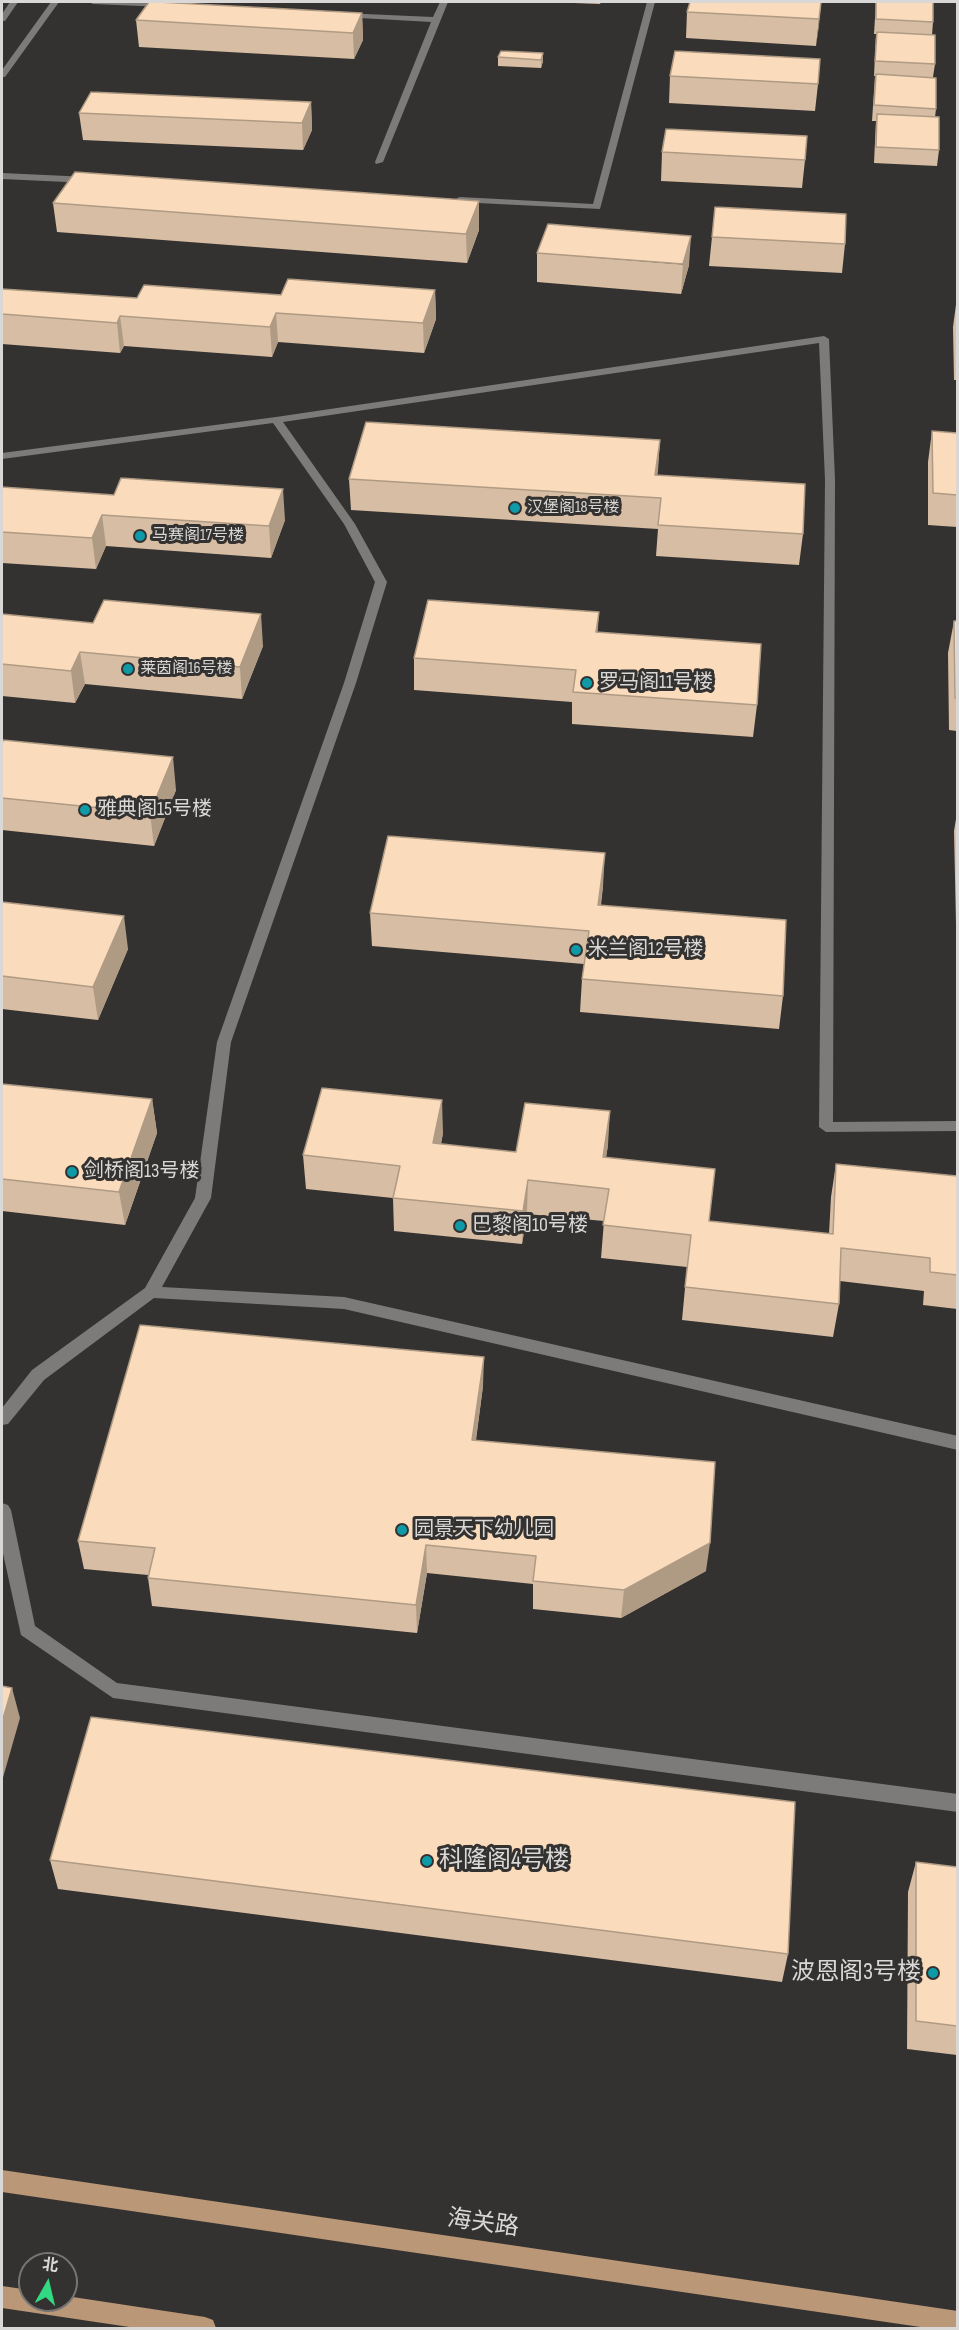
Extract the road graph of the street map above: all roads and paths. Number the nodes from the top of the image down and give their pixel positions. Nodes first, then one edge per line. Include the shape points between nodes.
1 (14, 2) edge
2 (55, 2) edge
3 (93, 2) edge
4 (444, 2) edge
5 (651, 2) edge
6 (176, 6) edge
7 (330, 14) edge
8 (2, 19) edge
9 (436, 20) junction
10 (2, 75) edge
11 (379, 162) dead end
12 (2, 176) edge
13 (97, 181) edge
14 (454, 200) edge
15 (276, 420) junction
16 (2, 456) edge
17 (957, 1126) edge
18 (151, 1292) junction
19 (2, 1395) edge
20 (19, 1398) junction
21 (2, 1419) edge
22 (957, 1443) edge
23 (2, 1510) edge
24 (957, 1803) edge
25 (2, 2181) edge
26 (2, 2297) edge
27 (957, 2322) edge
28 (205, 2328) edge

1 - 8 street
2 - 10 street
3 - 6 street
4 - 9 street
5 - 14 street via 597,207
7 - 9 street
9 - 11 street
12 - 13 street
15 - 16 street
15 - 17 street via 824,339 830,480 826,1127
15 - 18 street via 349,524 381,582 350,683 224,1042 203,1198
18 - 20 street via 38,1375
18 - 22 street via 344,1303
19 - 20 street
20 - 21 street
23 - 24 street via 27,1630 113,1690
25 - 27 main road, 海关路
26 - 28 main road

